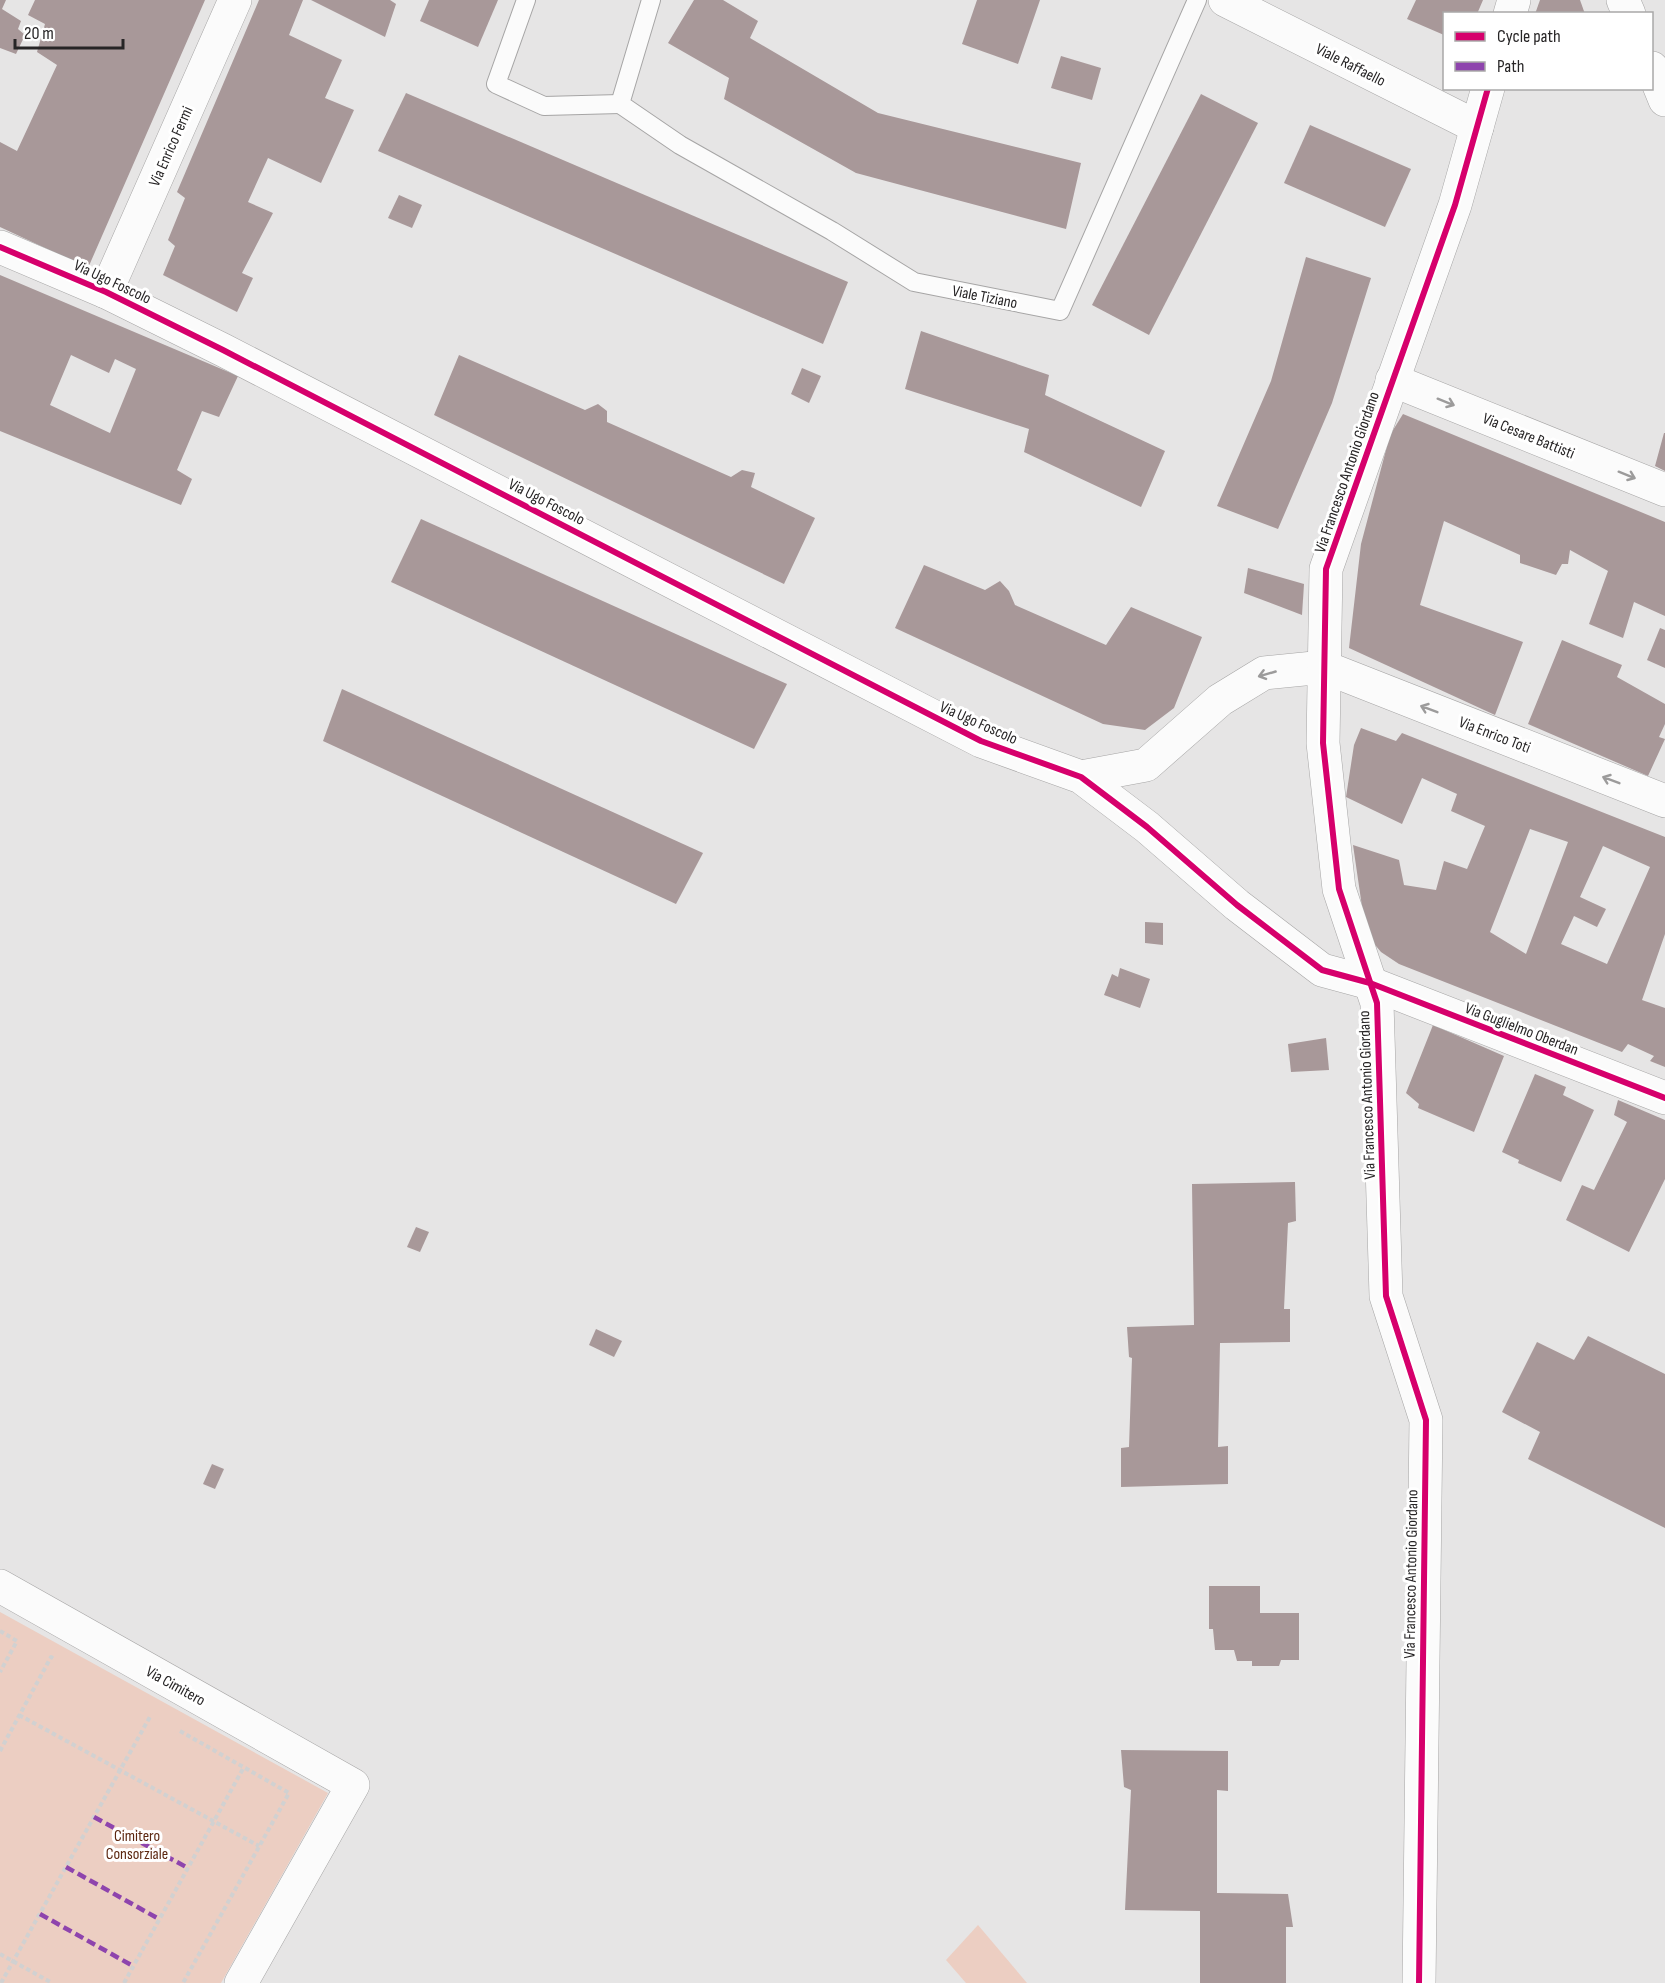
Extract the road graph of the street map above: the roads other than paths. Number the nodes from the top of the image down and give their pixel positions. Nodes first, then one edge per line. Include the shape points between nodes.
1 (235, 0) edge
2 (526, 0) edge
3 (651, 0) edge
4 (1197, 0) edge
5 (1226, 0) edge
6 (1653, 70) edge
7 (1487, 90) edge
8 (1665, 100) edge
9 (620, 104) junction
10 (1477, 127) junction
11 (0, 247) edge
12 (106, 292) junction
13 (1392, 380) junction
14 (1665, 490) edge
15 (1324, 667) junction
16 (1146, 765) junction
17 (1082, 777) junction
18 (1665, 801) edge
19 (1142, 823) junction
20 (1370, 983) junction
21 (1665, 1098) edge
22 (0, 1586) edge
23 (241, 1983) edge
24 (1419, 1983) edge

1 - 12 street, Via Enrico Fermi
2 - 9 lane via 496,84 544,106
3 - 9 lane
4 - 9 lane, Viale Tiziano via 1060,310 914,282 680,146
5 - 10 street, Viale Raffaello
6 - 8 street
7 - 10 street, Via Francesco Antonio Giordano
10 - 13 street, Via Francesco Antonio Giordano via 1455,205
11 - 12 street, Via Ugo Foscolo
12 - 17 street, Via Ugo Foscolo via 981,741
13 -> 14 street, Via Cesare Battisti
13 - 15 street, Via Francesco Antonio Giordano via 1326,569
15 -> 16 street via 1264,673 1220,700
18 -> 15 street, Via Enrico Toti
15 - 20 street, Via Francesco Antonio Giordano via 1323,743 1339,889
16 - 17 street
16 - 19 street via 1132,783 1131,801
17 - 19 street, Via Guglielmo Oberdan
19 - 20 street, Via Guglielmo Oberdan via 1236,905 1322,970
20 - 21 street, Via Guglielmo Oberdan
20 - 24 street, Via Francesco Antonio Giordano via 1377,1003 1386,1296 1426,1420
22 - 23 street, Via Cimitero via 353,1785

